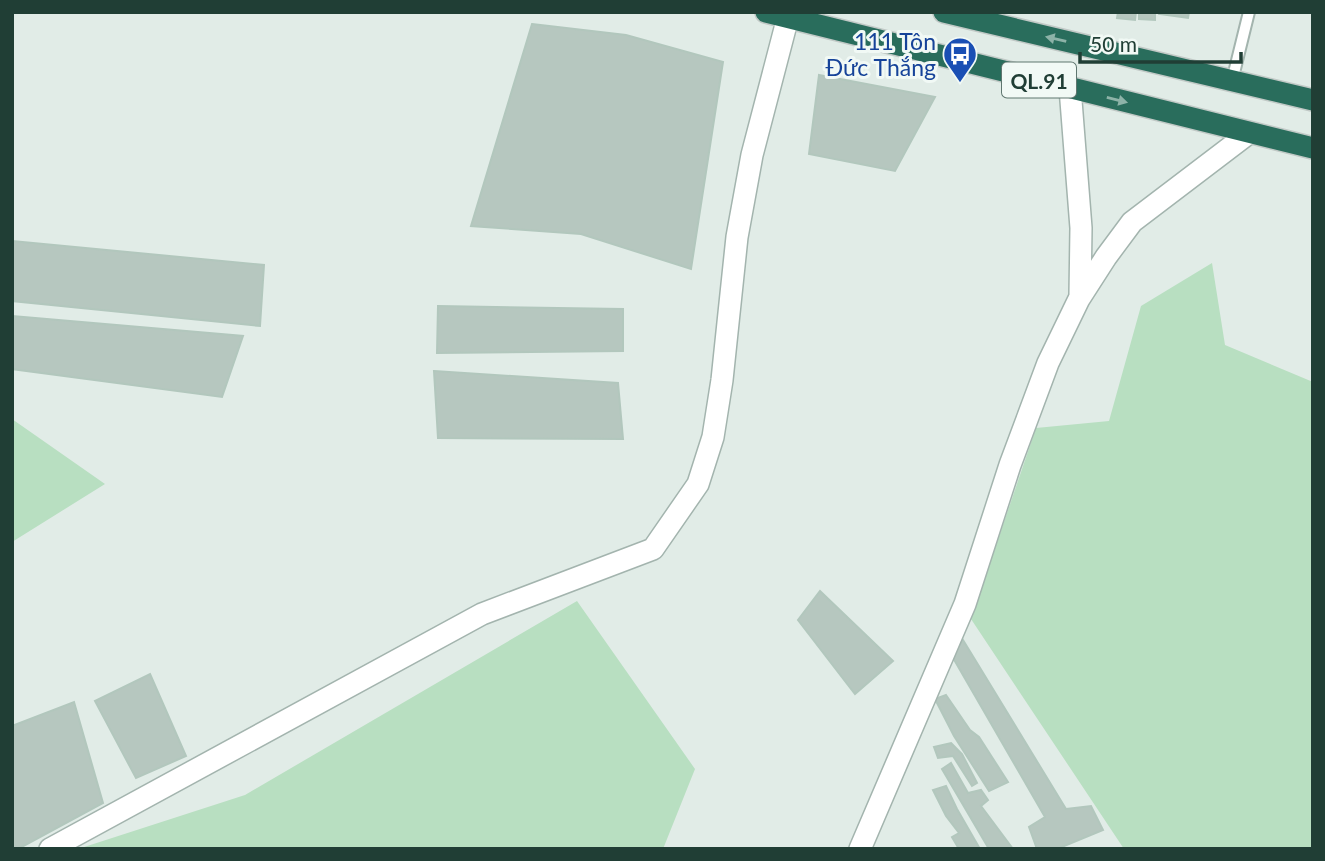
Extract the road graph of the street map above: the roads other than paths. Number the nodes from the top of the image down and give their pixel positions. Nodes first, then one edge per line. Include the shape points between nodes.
1 (766, 12) edge
2 (944, 12) edge
3 (1249, 12) edge
4 (789, 15) edge
5 (1232, 81) junction
6 (1070, 88) junction
7 (1313, 100) edge
8 (1249, 133) junction
9 (1313, 148) edge
10 (1079, 299) junction
11 (50, 849) edge
12 (860, 849) edge

1 - 4 highway, QL.91
5 -> 2 highway, QL.91
3 - 5 lane
4 - 6 highway, QL.91
4 - 11 street via 752,155 713,437 698,484 653,549 482,614
5 - 7 highway, QL.91
6 -> 8 highway, QL.91
6 - 10 street via 1081,228
8 - 9 highway, QL.91
8 - 10 street via 1132,222
10 - 12 street via 1048,363 965,604

